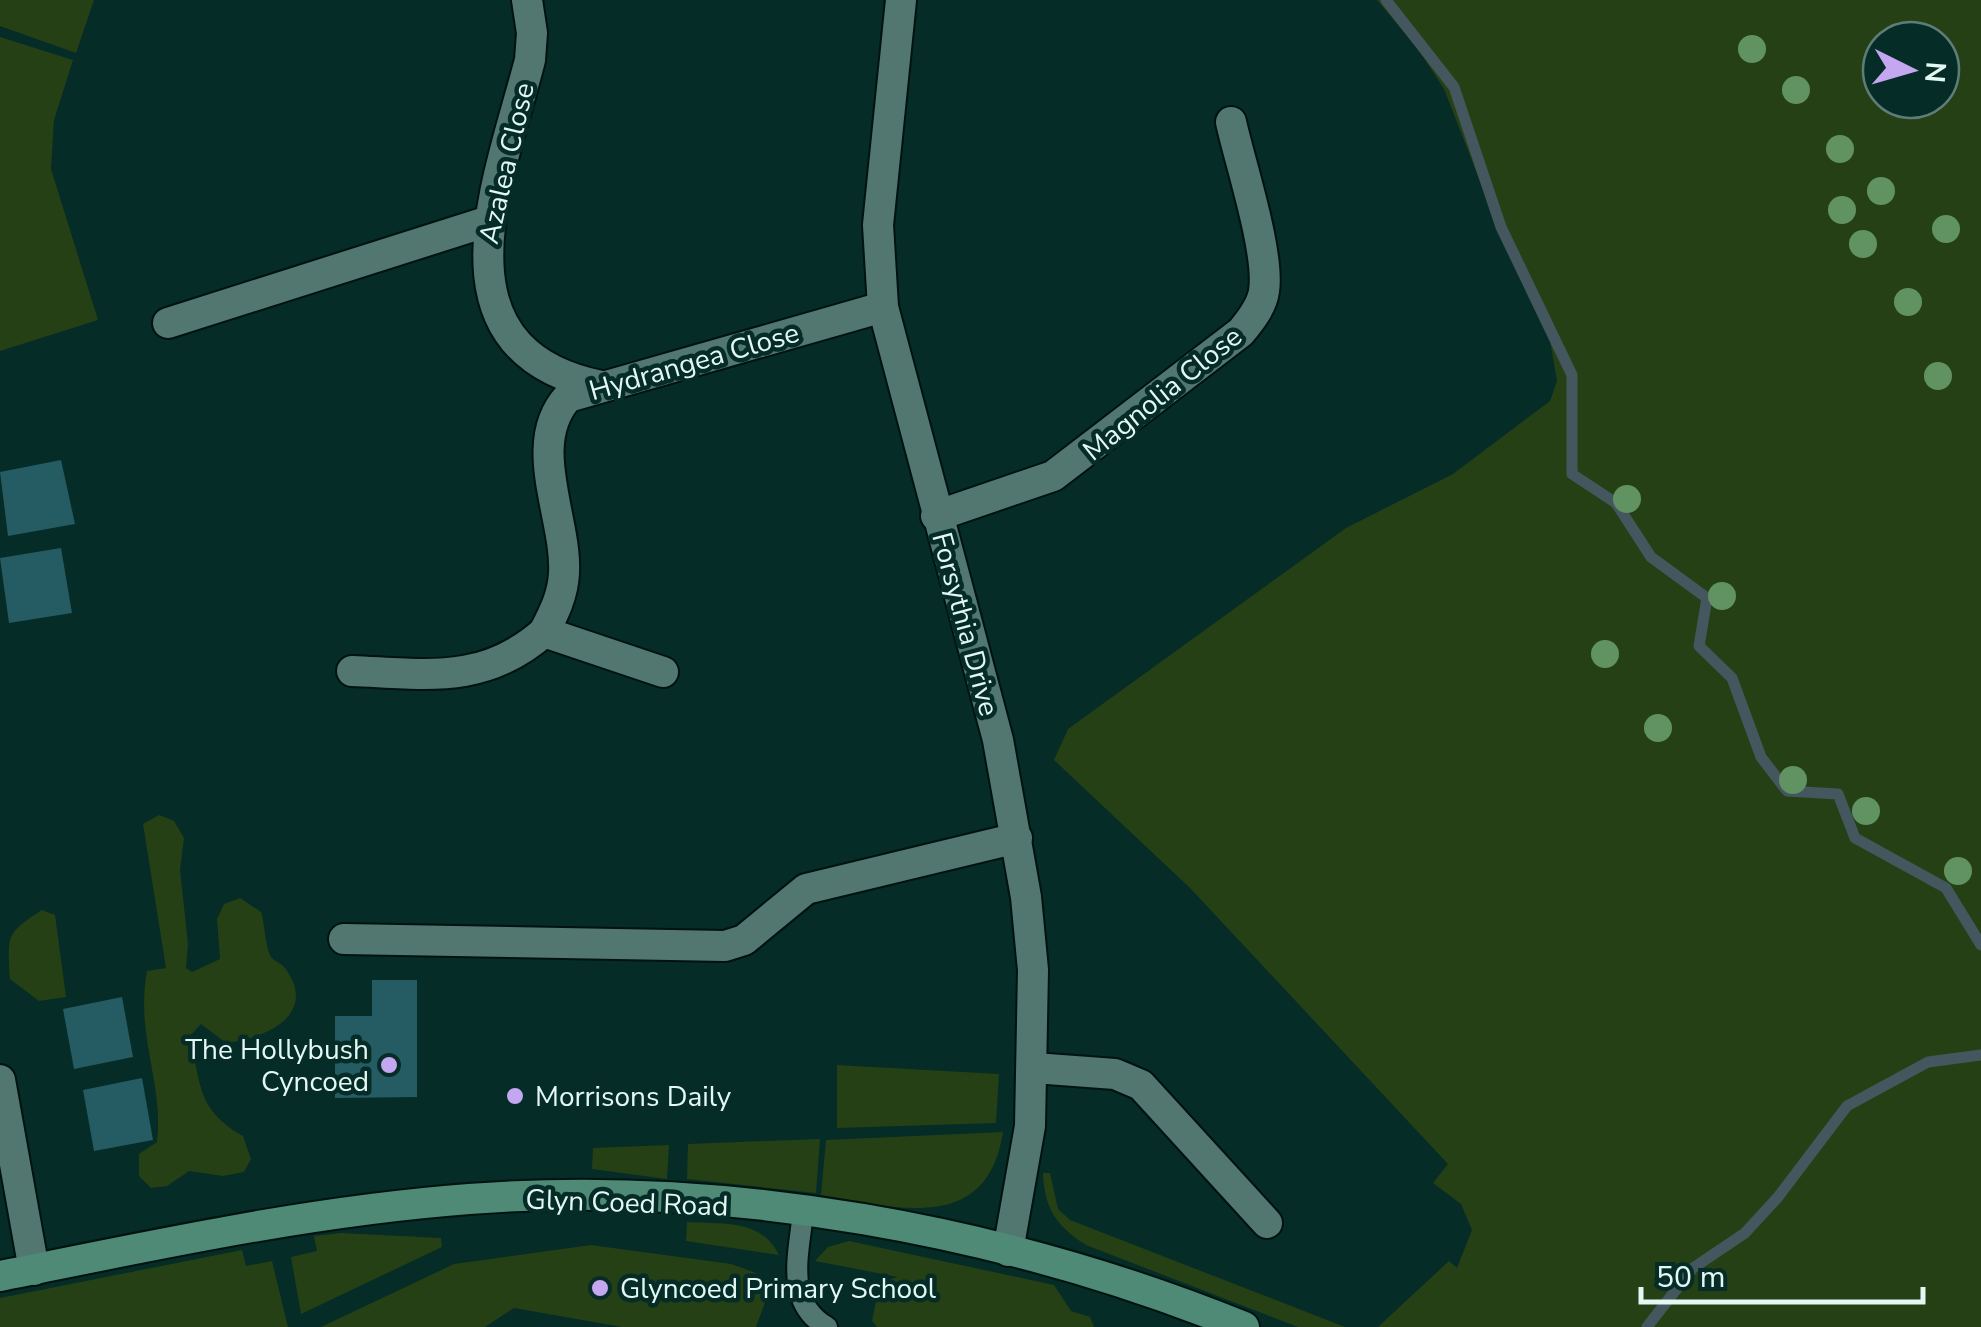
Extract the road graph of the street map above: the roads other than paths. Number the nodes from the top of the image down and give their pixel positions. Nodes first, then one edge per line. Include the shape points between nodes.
1 (527, 0) edge
2 (902, 0) edge
3 (1231, 122) dead end
4 (489, 221) junction
5 (882, 308) junction
6 (168, 324) dead end
7 (602, 386) junction
8 (936, 516) junction
9 (544, 632) junction
10 (352, 670) dead end
11 (663, 672) dead end
12 (1017, 838) junction
13 (344, 939) dead end
14 (1034, 1068) junction
15 (0, 1080) edge
16 (803, 1212) junction
17 (1267, 1223) dead end
18 (1008, 1251) junction
19 (34, 1270) junction
20 (0, 1276) edge
21 (827, 1327) edge
22 (1244, 1327) edge

1 - 4 street, Azalea Close via 530,60
2 - 5 street, Forsythia Drive via 878,225
3 - 8 street, Magnolia Close via 1263,264 1264,292 1254,317 1053,476
4 - 6 street
4 - 7 street, Azalea Close via 488,287 524,350 570,380
5 - 7 street, Hydrangea Close
5 - 8 street, Forsythia Drive
7 - 9 street, Hydrangea Close via 568,398 550,433 564,572 559,604
8 - 12 street, Forsythia Drive via 998,740
9 - 10 street via 513,656 473,673
9 - 11 street
12 - 13 street via 806,890 744,940 726,946
12 - 14 street, Forsythia Drive via 1032,970
14 - 17 street via 1115,1074 1141,1085
14 - 18 street, Forsythia Drive
15 - 19 street
16 - 18 street, Glyn Coed Road
16 - 19 street, Glyn Coed Road via 574,1196 473,1198 315,1215
16 - 21 lane via 800,1302
18 - 22 street, Glyn Coed Road
19 - 20 street, Glyn Coed Road

